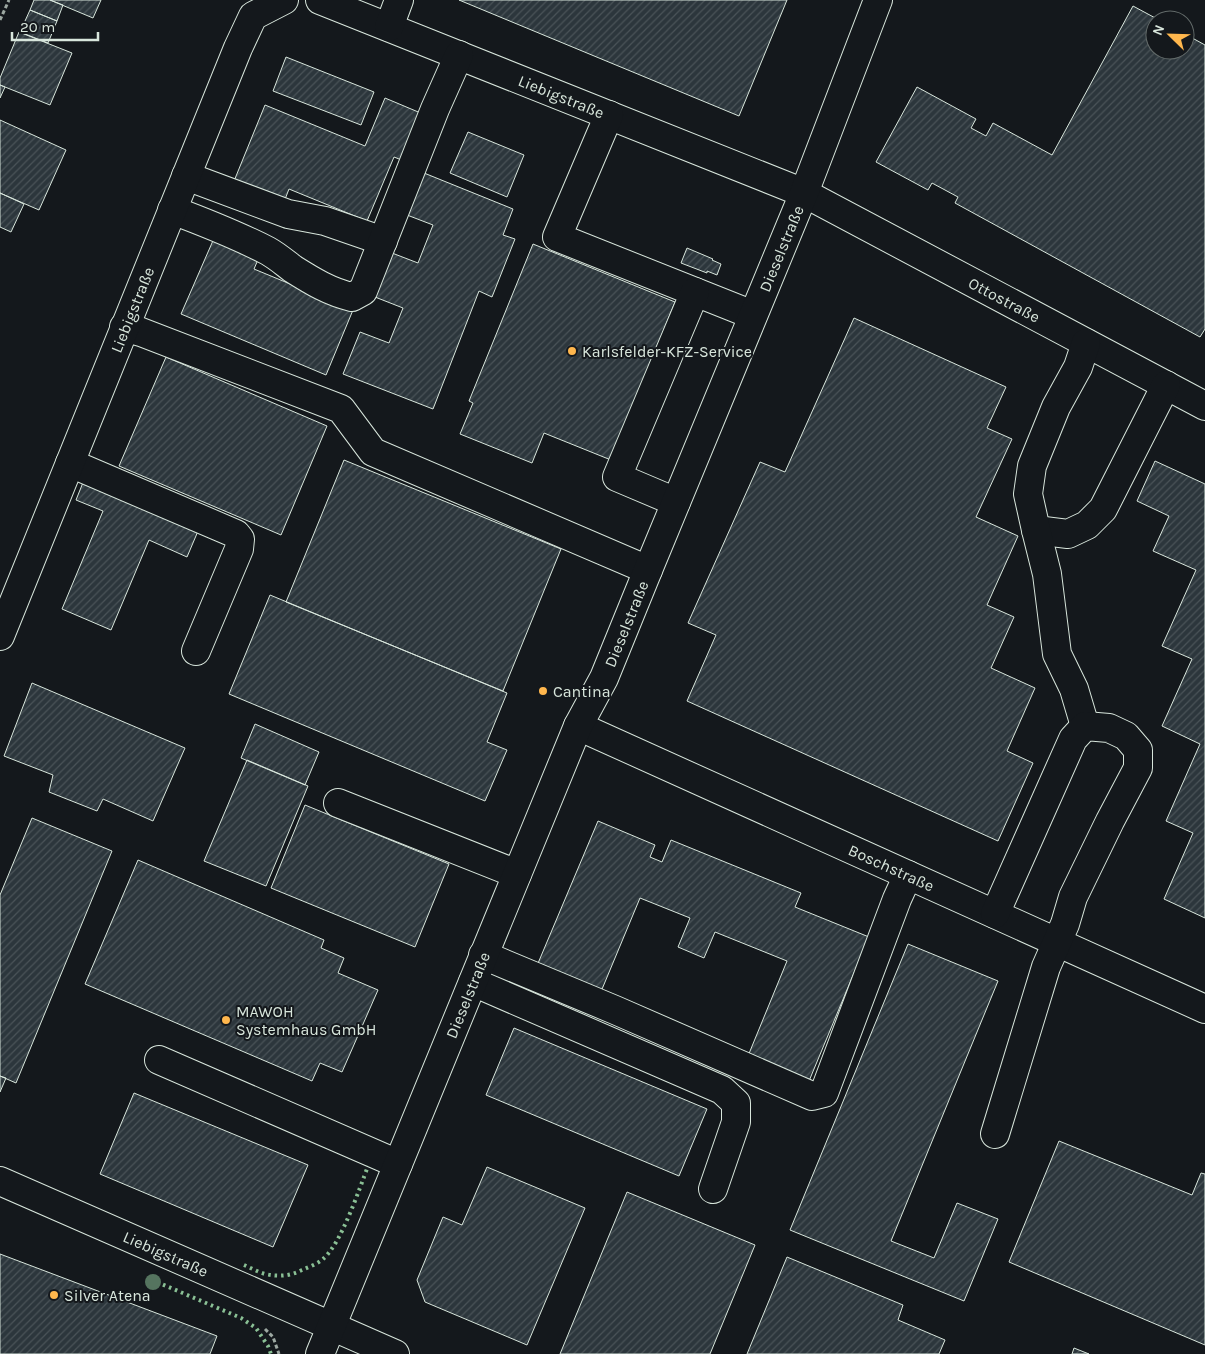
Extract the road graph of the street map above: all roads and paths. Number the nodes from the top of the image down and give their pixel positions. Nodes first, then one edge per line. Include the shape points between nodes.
1 (9, 0) edge
2 (284, 0) edge
3 (320, 0) edge
4 (399, 0) edge
5 (878, 0) edge
6 (0, 20) edge
7 (389, 27) junction
8 (459, 55) junction
9 (609, 115) junction
10 (186, 176) junction
11 (804, 193) junction
12 (172, 210) junction
13 (383, 241) junction
14 (695, 292) junction
15 (753, 315) junction
16 (124, 327) junction
17 (1086, 343) junction
18 (1166, 385) junction
19 (1205, 406) edge
20 (70, 463) junction
21 (676, 502) junction
22 (1036, 530) junction
23 (648, 570) junction
24 (0, 636) edge
25 (196, 652) dead end
26 (578, 726) junction
27 (1085, 726) junction
28 (338, 803) dead end
29 (517, 874) junction
30 (908, 875) junction
31 (995, 914) junction
32 (1057, 942) junction
33 (483, 955) junction
34 (473, 982) junction
35 (1205, 1010) edge
36 (159, 1060) dead end
37 (995, 1134) dead end
38 (398, 1164) junction
39 (0, 1181) edge
40 (713, 1188) dead end
41 (332, 1326) junction
42 (320, 1354) edge
43 (395, 1354) edge

1 - 6 path
2 - 10 street, Liebigstraße via 253,16
3 - 7 street, Liebigstraße
4 - 7 street
5 - 11 street, Dieselstraße
7 - 8 street, Liebigstraße
8 - 9 street, Liebigstraße
8 - 13 street
9 - 11 street, Liebigstraße
9 - 14 street via 557,237
10 - 12 street, Liebigstraße
10 - 13 street via 288,214 325,221
11 - 15 street, Dieselstraße
11 - 17 street, Ottostraße
12 - 13 street via 248,241 318,284 352,297 362,291
12 - 16 street, Liebigstraße
14 - 15 street
14 - 21 street via 617,477
15 - 21 street, Dieselstraße
16 - 20 street, Liebigstraße
16 - 23 street via 341,409 372,452
17 - 18 street, Ottostraße
17 - 22 street via 1032,466 1028,494
18 - 19 street, Ottostraße
18 - 22 street via 1103,509 1087,525 1068,534
20 - 24 street, Liebigstraße
20 - 25 street via 236,534 240,539 239,549
21 - 23 street, Dieselstraße
22 - 27 street via 1047,574 1057,654 1074,690
23 - 26 street, Dieselstraße via 604,678
26 - 29 street, Dieselstraße
26 - 30 street, Boschstraße
27 - 31 street via 1073,739
27 - 32 street via 1109,728 1126,736 1138,750 1138,768 1073,897
28 - 29 street
29 - 33 street, Dieselstraße
30 - 31 street, Boschstraße
30 - 33 street via 824,1093 812,1096
31 - 32 street, Boschstraße
32 - 35 street, Boschstraße
32 - 37 street via 1046,967
33 - 34 street, Dieselstraße
34 - 38 street, Dieselstraße
34 - 40 street via 722,1090 736,1103 736,1122
36 - 38 street
38 - 41 street, Dieselstraße
39 - 41 street, Liebigstraße
41 - 42 street, Dieselstraße
41 - 43 street, Liebigstraße

